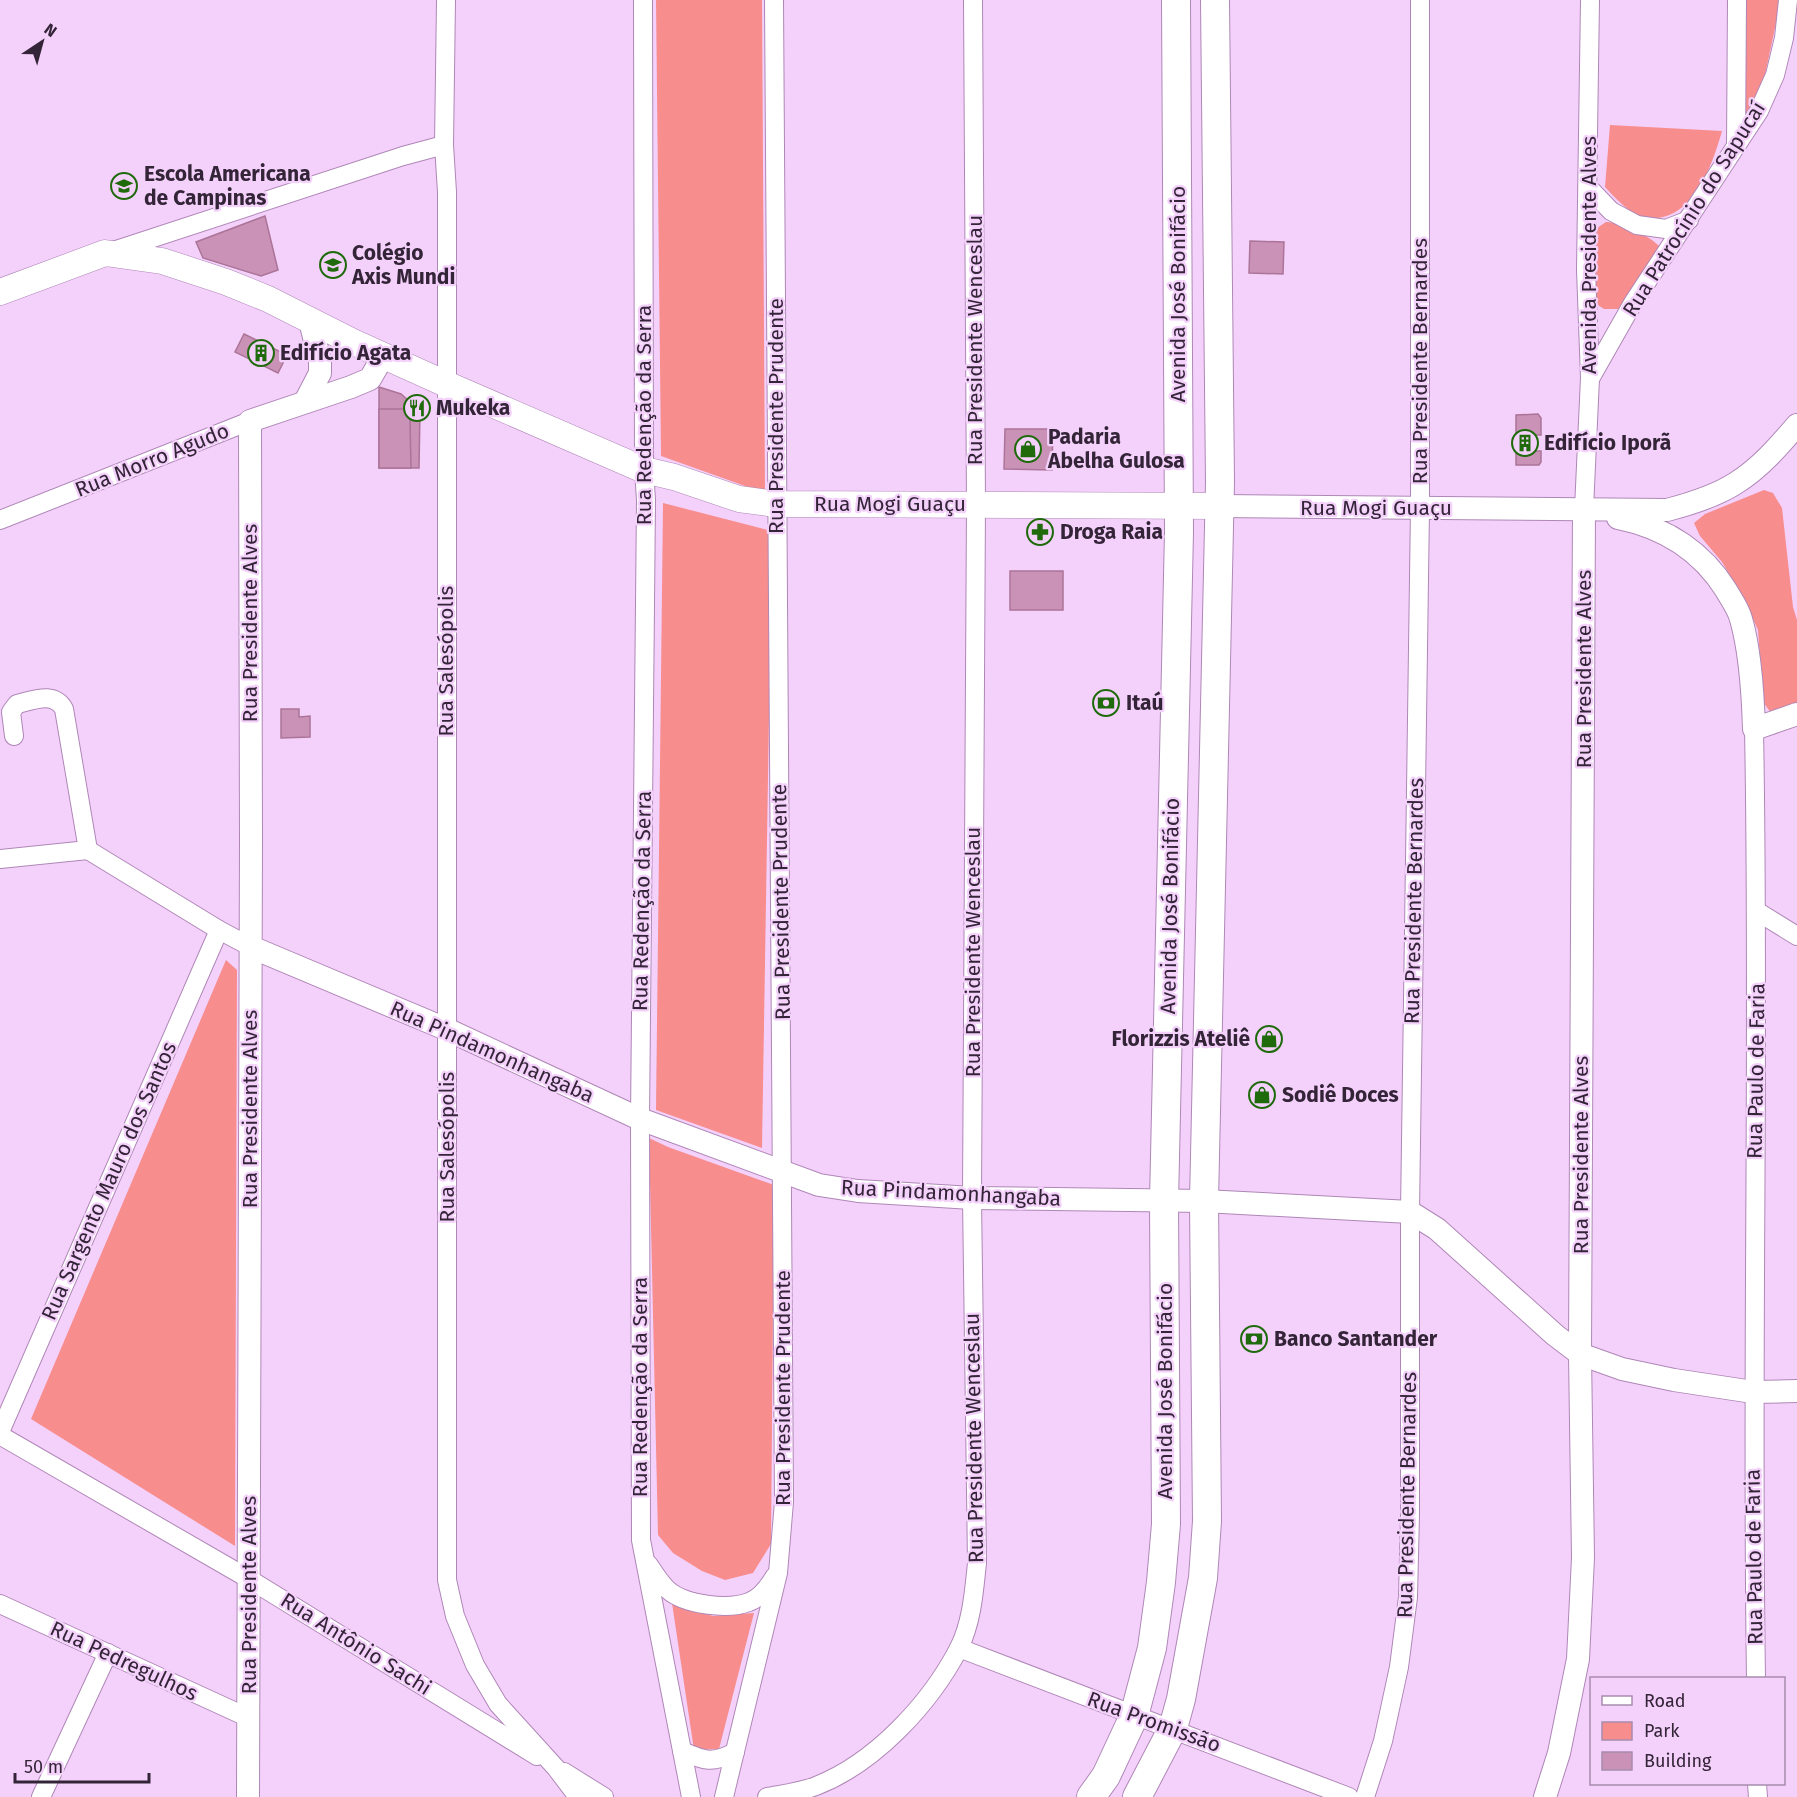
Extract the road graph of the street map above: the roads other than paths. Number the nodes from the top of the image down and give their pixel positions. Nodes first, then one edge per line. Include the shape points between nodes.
1 (446, 0) edge
2 (643, 0) edge
3 (774, 0) edge
4 (973, 0) edge
5 (1176, 0) edge
6 (1215, 0) edge
7 (1420, 0) edge
8 (1590, 0) edge
9 (1737, 0) edge
10 (1788, 0) edge
11 (444, 145) junction
12 (1736, 146) junction
13 (1588, 187) junction
14 (1689, 220) junction
15 (157, 235) junction
16 (105, 253) junction
17 (162, 261) junction
18 (0, 292) edge
19 (310, 321) junction
20 (384, 355) junction
21 (1590, 378) junction
22 (446, 384) junction
23 (305, 402) junction
24 (249, 421) junction
25 (1797, 425) edge
26 (644, 470) junction
27 (1692, 503) junction
28 (777, 504) junction
29 (976, 505) junction
30 (1179, 506) junction
31 (1220, 506) junction
32 (1420, 508) junction
33 (1584, 509) junction
34 (0, 520) edge
35 (1681, 542) junction
36 (1797, 714) edge
37 (1754, 729) junction
38 (14, 736) dead end
39 (88, 846) junction
40 (0, 859) edge
41 (1758, 912) junction
42 (219, 930) junction
43 (1797, 936) edge
44 (250, 947) junction
45 (446, 1029) junction
46 (640, 1119) junction
47 (783, 1173) junction
48 (972, 1198) junction
49 (1204, 1201) junction
50 (1164, 1202) junction
51 (1410, 1212) junction
52 (1580, 1354) junction
53 (1797, 1391) edge
54 (1753, 1392) junction
55 (0, 1432) edge
56 (646, 1561) junction
57 (778, 1573) junction
58 (249, 1579) junction
59 (0, 1604) edge
60 (959, 1648) junction
61 (108, 1653) junction
62 (1756, 1677) edge
63 (1134, 1716) junction
64 (249, 1718) junction
65 (1173, 1728) junction
66 (682, 1751) junction
67 (735, 1752) junction
68 (556, 1768) junction
69 (41, 1797) edge
70 (248, 1797) edge
71 (578, 1797) edge
72 (604, 1797) edge
73 (691, 1797) edge
74 (724, 1797) edge
75 (767, 1797) edge
76 (1091, 1797) edge
77 (1137, 1797) edge
78 (1349, 1797) edge
79 (1365, 1797) edge
80 (1545, 1797) edge

1 - 11 street
2 - 26 street, Rua Redenção da Serra
3 - 28 street, Rua Presidente Prudente
4 - 29 street, Rua Presidente Wenceslau
5 - 30 main road, Avenida José Bonifácio
6 - 31 main road, Avenida José Bonifácio
7 - 32 street, Rua Presidente Bernardes
8 - 13 street, Avenida Presidente Alves
9 - 12 street
10 - 12 street, Rua Patrocínio do Sapucaí via 1775,75 1759,111
11 - 15 street
11 - 22 street
12 - 14 street, Rua Patrocínio do Sapucaí
13 - 14 street via 1611,211 1637,225 1666,229
13 - 21 street, Avenida Presidente Alves
14 - 21 street, Rua Patrocínio do Sapucaí via 1633,303
15 - 16 street
15 - 17 street
16 - 17 main road, Rua Mogi Guaçu
16 - 18 main road, Rua Mogi Guaçu
17 - 19 main road, Rua Mogi Guaçu via 237,286
19 - 20 main road, Rua Mogi Guaçu
19 - 23 street via 320,373
20 - 22 main road, Rua Mogi Guaçu
20 - 23 street, Rua Morro Agudo via 370,379
21 - 33 street, Avenida Presidente Alves
22 - 26 main road, Rua Mogi Guaçu
22 - 45 street, Rua Salesópolis
23 - 24 street, Rua Morro Agudo
24 - 34 street, Rua Morro Agudo
24 - 44 street, Rua Presidente Alves
25 - 27 street via 1771,454 1736,483
26 - 28 main road, Rua Mogi Guaçu via 739,499
26 - 46 street, Rua Redenção da Serra
27 - 33 street, Rua Mogi Guaçu via 1667,510
27 - 35 street via 1679,528
28 - 29 main road, Rua Mogi Guaçu
28 - 47 street, Rua Presidente Prudente
29 - 30 main road, Rua Mogi Guaçu
29 - 48 street, Rua Presidente Wenceslau
30 - 31 main road, Rua Mogi Guaçu
30 - 50 main road, Avenida José Bonifácio
31 - 32 street, Rua Mogi Guaçu
31 - 49 main road, Avenida José Bonifácio
32 - 33 street, Rua Mogi Guaçu
32 - 51 street, Rua Presidente Bernardes
33 - 35 street, Rua Paulo de Faria via 1652,527
33 - 52 street, Rua Presidente Alves
35 - 37 street, Rua Paulo de Faria via 1718,576 1740,616
36 - 37 street
37 - 41 street, Rua Paulo de Faria
38 - 39 street via 11,712 17,704 48,698 61,703
39 - 40 street
39 - 42 street, Rua Pindamonhangaba
41 - 43 street
41 - 54 street, Rua Paulo de Faria
42 - 44 street, Rua Pindamonhangaba
42 - 55 street, Rua Sargento Mauro dos Santos
44 - 45 street, Rua Pindamonhangaba
44 - 58 street, Rua Presidente Alves
45 - 46 street, Rua Pindamonhangaba
45 - 68 street, Rua Salesópolis via 447,1580 455,1616 486,1684 498,1704
46 - 47 street, Rua Pindamonhangaba
46 - 56 street, Rua Redenção da Serra via 641,1540
47 - 48 street, Rua Pindamonhangaba via 819,1185 858,1191
47 - 57 street, Rua Presidente Prudente via 784,1502
48 - 50 street, Rua Pindamonhangaba
48 - 60 street, Rua Presidente Wenceslau via 977,1563 974,1596
49 - 50 street, Rua Pindamonhangaba
49 - 51 street, Rua Pindamonhangaba
49 - 65 main road, Avenida José Bonifácio via 1207,1521 1194,1630
50 - 63 main road, Avenida José Bonifácio via 1166,1524 1152,1648
51 - 52 street, Rua Pindamonhangaba via 1437,1229
51 - 79 street, Rua Presidente Bernardes via 1408,1597 1395,1688
52 - 54 street, Rua Pindamonhangaba via 1633,1371
52 - 80 street, Rua Presidente Alves via 1583,1558 1578,1659 1559,1753
53 - 54 street, Rua Pindamonhangaba
54 - 62 street, Rua Paulo de Faria
55 - 58 street, Rua Antônio Sachi
56 - 57 street via 668,1591 693,1603 723,1606 750,1602 765,1591
56 - 66 street, Rua Redenção da Serra
57 - 67 street, Rua Presidente Prudente
58 - 64 street, Rua Presidente Alves
58 - 68 street, Rua Antônio Sachi
59 - 61 street, Rua Pedregulhos
60 - 63 street, Rua Promissão
60 - 75 street, Rua Presidente Wenceslau via 915,1713 851,1769 815,1787
61 - 64 street, Rua Pedregulhos
61 - 69 street
63 - 65 street, Rua Promissão
63 - 76 main road, Avenida José Bonifácio via 1106,1776
64 - 70 street, Rua Presidente Alves
65 - 77 main road, Avenida José Bonifácio
65 - 78 street, Rua Promissão
66 - 67 street via 713,1761
66 - 73 street, Rua Redenção da Serra
67 - 74 street, Rua Presidente Prudente
68 - 71 street, Rua Antônio Sachi
68 - 72 street, Rua Antônio Sachi

